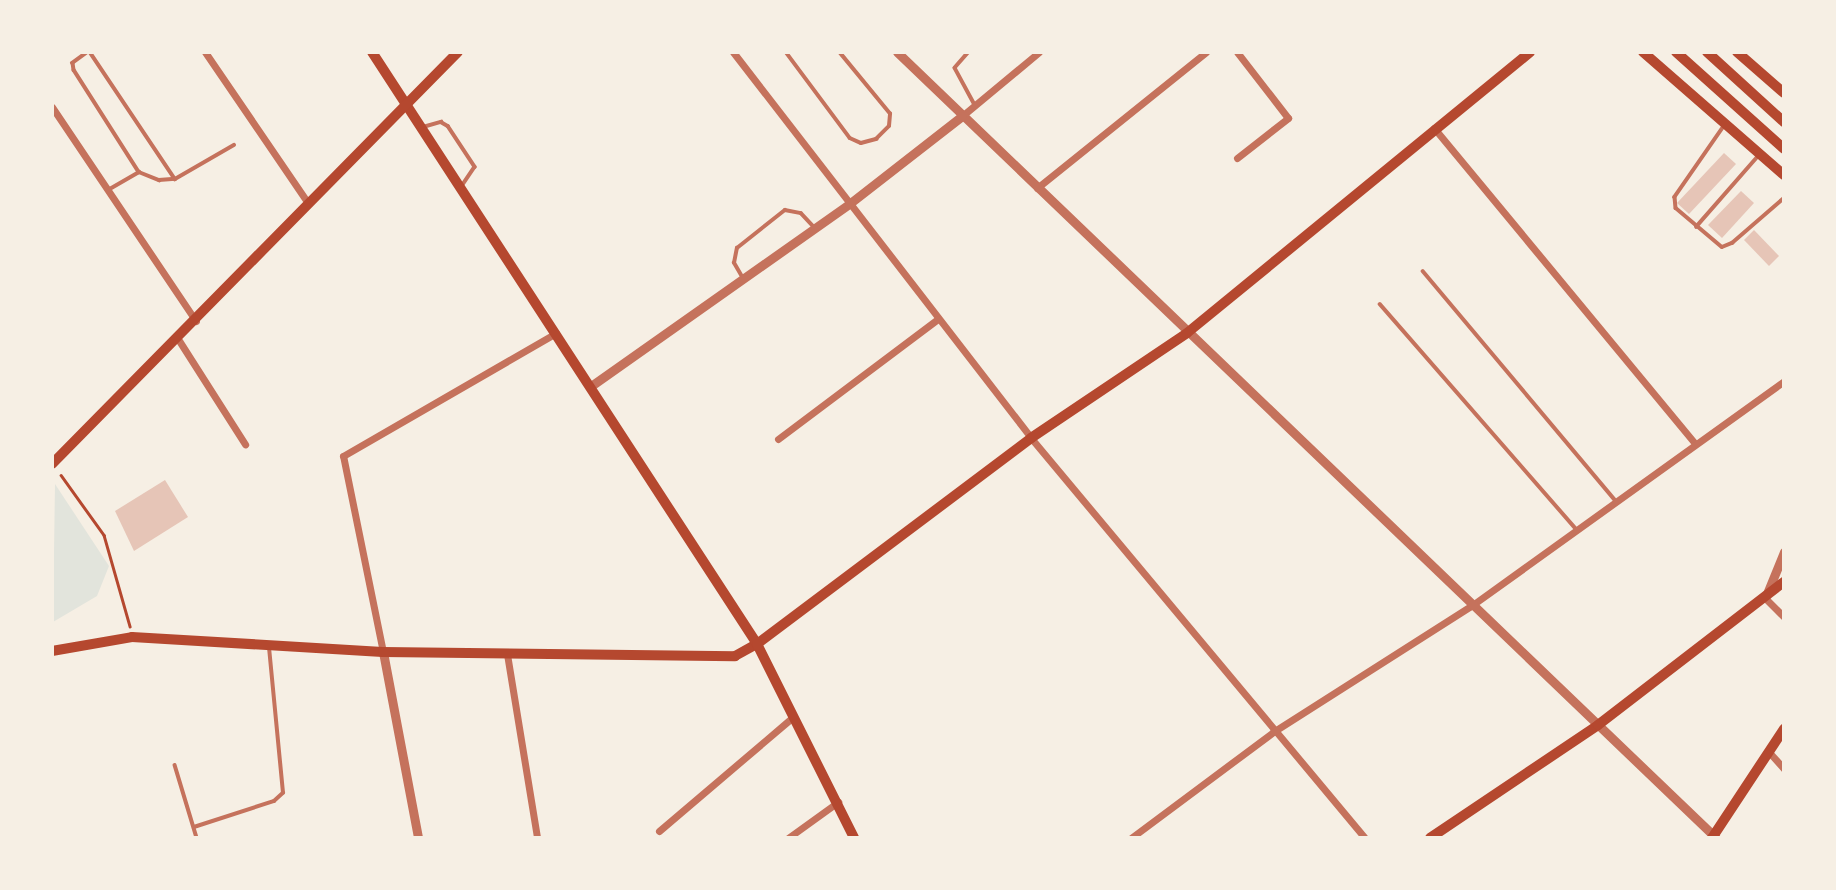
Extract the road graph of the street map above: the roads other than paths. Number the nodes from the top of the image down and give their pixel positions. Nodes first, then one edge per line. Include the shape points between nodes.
1 (89, 52) edge
2 (205, 52) edge
3 (372, 52) edge
4 (458, 52) edge
5 (733, 52) edge
6 (786, 52) edge
7 (839, 52) edge
8 (897, 52) edge
9 (969, 52) edge
10 (1040, 52) edge
11 (1206, 52) edge
12 (1237, 52) edge
13 (1530, 52) edge
14 (1643, 52) edge
15 (1675, 52) edge
16 (1707, 52) edge
17 (1737, 52) edge
18 (1783, 93) edge
19 (408, 103) junction
20 (975, 105) junction
21 (52, 107) edge
22 (962, 116) junction
23 (1783, 122) edge
24 (1726, 124) junction
25 (423, 127) junction
26 (1434, 128) junction
27 (234, 145) dead end
28 (1783, 149) edge
29 (1760, 154) junction
30 (1237, 158) dead end
31 (139, 172) junction
32 (1783, 175) edge
33 (175, 179) junction
34 (462, 186) junction
35 (1037, 188) junction
36 (108, 190) junction
37 (1783, 198) edge
38 (309, 204) junction
39 (849, 204) junction
40 (1696, 227) junction
41 (814, 228) junction
42 (1423, 271) dead end
43 (743, 280) junction
44 (1380, 304) dead end
45 (938, 319) junction
46 (196, 321) junction
47 (556, 333) junction
48 (1188, 333) junction
49 (178, 339) junction
50 (1783, 381) edge
51 (591, 386) junction
52 (1031, 438) junction
53 (778, 439) dead end
54 (1695, 443) junction
55 (245, 444) dead end
56 (53, 464) edge
57 (1616, 501) junction
58 (1576, 530) junction
59 (1783, 552) edge
60 (1783, 582) edge
61 (1765, 598) junction
62 (1471, 606) junction
63 (1783, 617) edge
64 (268, 645) junction
65 (757, 645) junction
66 (52, 651) edge
67 (383, 652) junction
68 (507, 654) junction
69 (794, 716) junction
70 (1598, 725) junction
71 (1783, 729) edge
72 (1273, 732) junction
73 (1767, 750) junction
74 (175, 765) dead end
75 (1783, 769) edge
76 (838, 802) junction
77 (194, 827) junction
78 (659, 831) dead end
79 (1714, 836) edge
80 (197, 838) edge
81 (418, 838) edge
82 (537, 838) edge
83 (789, 838) edge
84 (853, 838) edge
85 (1131, 838) edge
86 (1365, 838) edge
87 (1430, 838) edge

1 - 31 lane via 73,63 74,69
1 - 33 lane
2 - 38 street
3 - 19 main road
4 - 19 main road
5 - 39 street
6 - 7 lane via 850,138 861,144 876,139 889,126 890,114
8 - 22 street
9 - 20 lane via 955,74
10 - 20 street
11 - 35 street
12 - 30 street via 1288,118
13 - 26 main road
14 - 24 main road
15 - 28 main road
16 - 23 main road
17 - 18 main road
19 - 25 main road
19 - 38 main road
20 - 22 street
21 - 36 street
22 - 35 street
22 - 39 street
24 - 29 main road
24 - 40 lane via 1673,203
25 - 34 main road
25 - 34 lane via 441,122 448,126 475,167
26 - 48 main road
26 - 54 street
27 - 33 lane
29 - 32 main road
29 - 40 lane
31 - 33 lane via 159,180
31 - 36 lane
34 - 47 main road
35 - 48 street
36 - 46 street
37 - 40 lane via 1722,247
38 - 46 main road
39 - 41 street
39 - 45 street
41 - 43 street
41 - 43 lane via 801,213 785,210 737,248 734,263
42 - 57 lane
43 - 51 street
44 - 58 lane
45 - 52 street
45 - 53 street
46 - 49 main road
47 - 51 main road
47 - 67 street via 343,456
48 - 52 main road
48 - 62 street
49 - 55 street
49 - 56 main road
50 - 54 street
51 - 65 main road
52 - 65 main road
52 - 72 street
54 - 57 street
57 - 58 street
58 - 62 street
59 - 61 street
60 - 61 main road
61 - 63 street
61 - 70 main road
62 - 70 street
62 - 72 street
64 - 66 main road via 132,637
64 - 67 main road
64 - 77 lane via 283,793 274,801
65 - 68 main road via 735,656
65 - 69 main road
67 - 68 main road
67 - 81 street
68 - 82 street
69 - 76 main road
69 - 78 street
70 - 79 street
70 - 87 main road
71 - 73 main road
72 - 85 street
72 - 86 street
73 - 75 street
73 - 79 main road
74 - 77 lane
76 - 83 street
76 - 84 main road
77 - 80 lane

